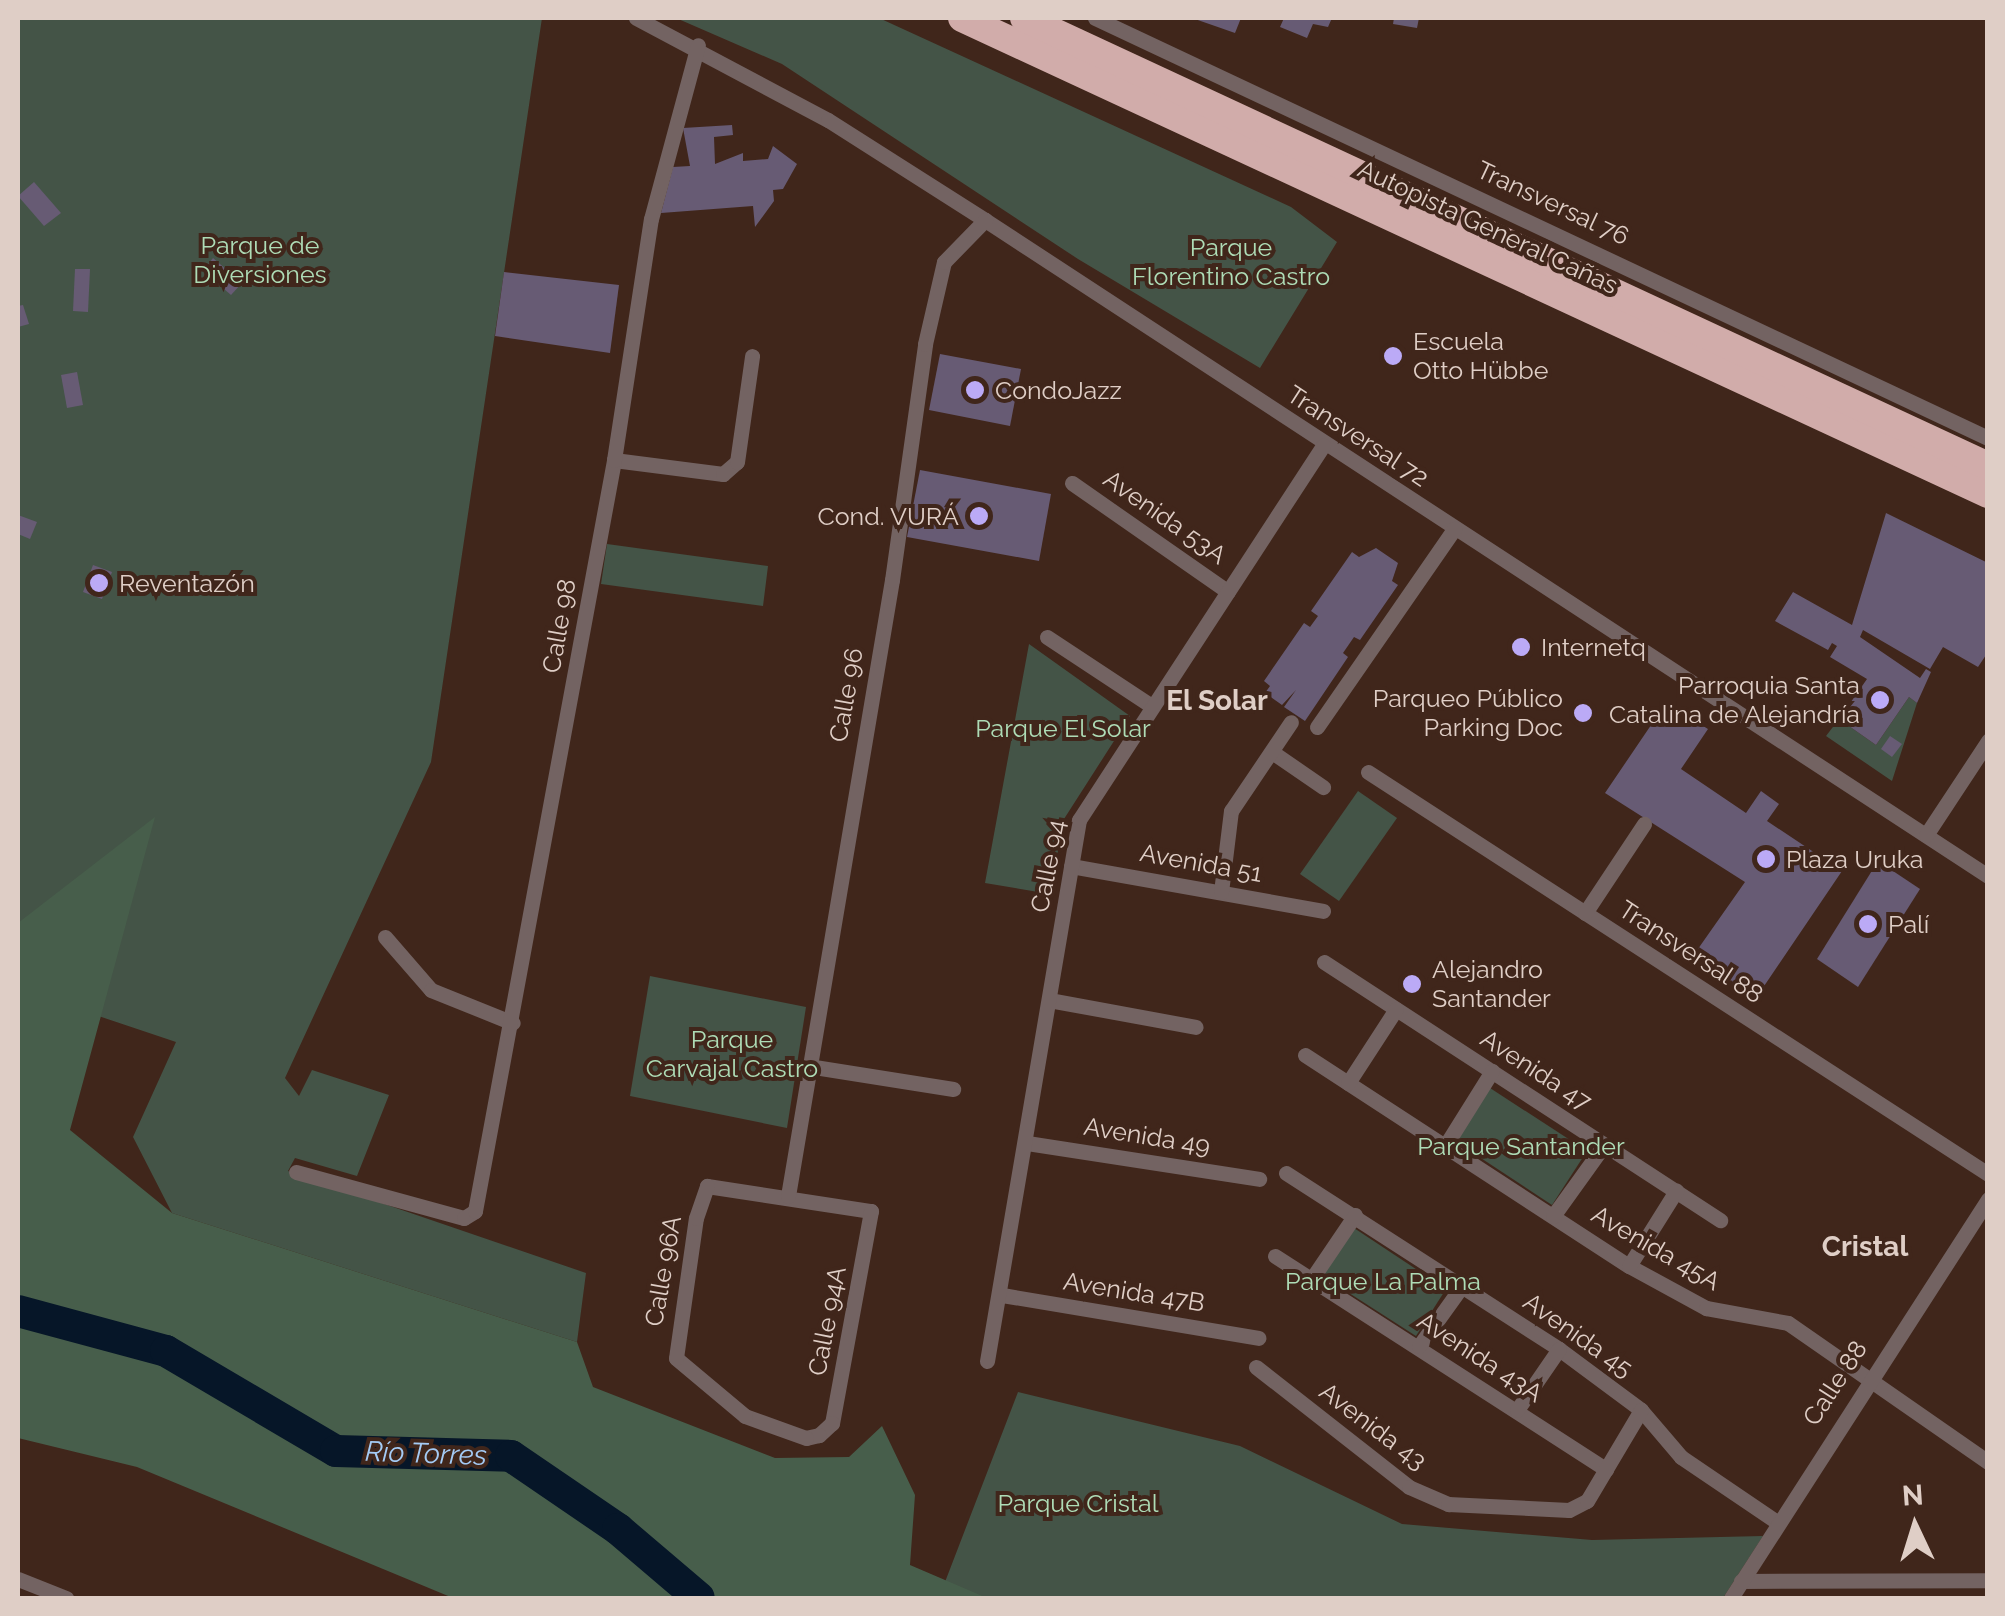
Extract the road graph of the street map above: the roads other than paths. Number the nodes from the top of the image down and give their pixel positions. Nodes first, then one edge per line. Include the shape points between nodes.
1 (636, 18) edge
2 (962, 18) edge
3 (1024, 18) edge
4 (1095, 18) edge
5 (698, 45) junction
6 (985, 220) junction
7 (752, 356) dead end
8 (1988, 438) edge
9 (1323, 444) junction
10 (614, 460) junction
11 (1988, 466) edge
12 (1072, 484) dead end
13 (1988, 494) edge
14 (1454, 529) junction
15 (1228, 592) junction
16 (1047, 636) dead end
17 (1150, 705) junction
18 (1291, 722) dead end
19 (1318, 727) dead end
20 (1988, 741) edge
21 (1272, 752) junction
22 (1368, 772) dead end
23 (1323, 787) dead end
24 (1644, 824) dead end
25 (1926, 835) junction
26 (1071, 866) junction
27 (1988, 876) edge
28 (1221, 892) junction
29 (1323, 910) dead end
30 (1585, 913) junction
31 (386, 936) dead end
32 (1324, 962) dead end
33 (1049, 1000) junction
34 (1396, 1009) junction
35 (513, 1023) junction
36 (1196, 1026) dead end
37 (1305, 1055) dead end
38 (808, 1066) junction
39 (1492, 1071) junction
40 (1348, 1083) junction
41 (954, 1088) dead end
42 (1027, 1143) junction
43 (1448, 1143) junction
44 (1604, 1144) junction
45 (296, 1172) dead end
46 (1286, 1173) dead end
47 (1988, 1174) edge
48 (1259, 1179) dead end
49 (1676, 1191) junction
50 (788, 1196) junction
51 (1988, 1198) edge
52 (1356, 1215) junction
53 (1553, 1216) junction
54 (1720, 1220) dead end
55 (1276, 1256) dead end
56 (1629, 1266) junction
57 (1313, 1278) junction
58 (1462, 1286) junction
59 (1002, 1295) junction
60 (1258, 1338) dead end
61 (1418, 1346) junction
62 (1559, 1349) junction
63 (987, 1361) dead end
64 (1256, 1367) dead end
65 (1866, 1380) junction
66 (1517, 1410) junction
67 (1641, 1410) junction
68 (818, 1435) joint
69 (1988, 1462) edge
70 (1606, 1469) junction
71 (1777, 1522) junction
72 (18, 1580) edge
73 (1988, 1580) edge
74 (1741, 1582) junction
75 (66, 1598) edge
76 (1731, 1598) edge

1 - 5 street, Transversal 72
2 - 13 highway, Autopista General Cañas
3 - 11 highway, Autopista General Cañas
4 - 8 street, Transversal 76
5 - 6 street, Transversal 72
5 - 10 street, Calle 98 via 651,219
6 - 9 street, Transversal 72
6 - 38 street, Calle 96 via 944,262 925,344 892,580
7 - 10 street via 737,462 723,474
9 - 14 street, Transversal 72
9 - 15 street, Calle 94
10 - 35 street, Calle 98
12 - 15 street, Avenida 53A
14 - 19 street
14 - 25 street, Transversal 72
15 - 17 street, Calle 94
16 - 17 street
17 - 26 street, Calle 94 via 1079,820
18 - 21 street
20 - 25 street
21 - 23 street
21 - 28 street via 1231,811
22 - 30 street, Transversal 88
24 - 30 street
25 - 27 street, Transversal 72
26 - 28 street, Avenida 51
26 - 33 street, Calle 94
28 - 29 street, Avenida 51
30 - 47 street, Transversal 88
31 - 35 street via 431,990
32 - 34 street, Avenida 47
33 - 36 street
33 - 42 street, Calle 94
34 - 39 street, Avenida 47
34 - 40 street
35 - 45 street, Calle 98 via 472,1216
37 - 40 street, Avenida 45A
38 - 41 street
38 - 50 street, Calle 96
39 - 43 street
39 - 44 street, Avenida 47
40 - 43 street, Avenida 45A
42 - 48 street, Avenida 49
42 - 59 street, Calle 94
43 - 53 street, Avenida 45A
44 - 49 street, Avenida 47
44 - 53 street
46 - 52 street, Avenida 45
49 - 54 street, Avenida 47
49 - 56 street
50 - 68 street, Calle 94A via 871,1211 832,1423
50 - 68 street, Calle 96A via 706,1186 674,1347 681,1364 745,1416 806,1438
51 - 65 street, Calle 88
52 - 57 street
52 - 58 street, Avenida 45
53 - 56 street, Avenida 45A
55 - 57 street, Avenida 43A
56 - 65 street, Avenida 45A via 1706,1308 1788,1323
57 - 61 street, Avenida 43A
58 - 61 street
58 - 62 street, Avenida 45
59 - 60 street, Avenida 47B
59 - 63 street, Calle 94
61 - 66 street, Avenida 43A
62 - 66 street
62 - 67 street, Avenida 45
64 - 70 street, Avenida 43 via 1410,1487 1448,1504 1569,1510 1587,1501
65 - 69 street, Avenida 45A
65 - 71 street, Calle 88
66 - 70 street, Avenida 43A
67 - 70 street
67 - 71 street, Avenida 45 via 1681,1457
71 - 74 street, Calle 88
72 - 75 street
73 - 74 street
74 - 76 street, Calle 88

